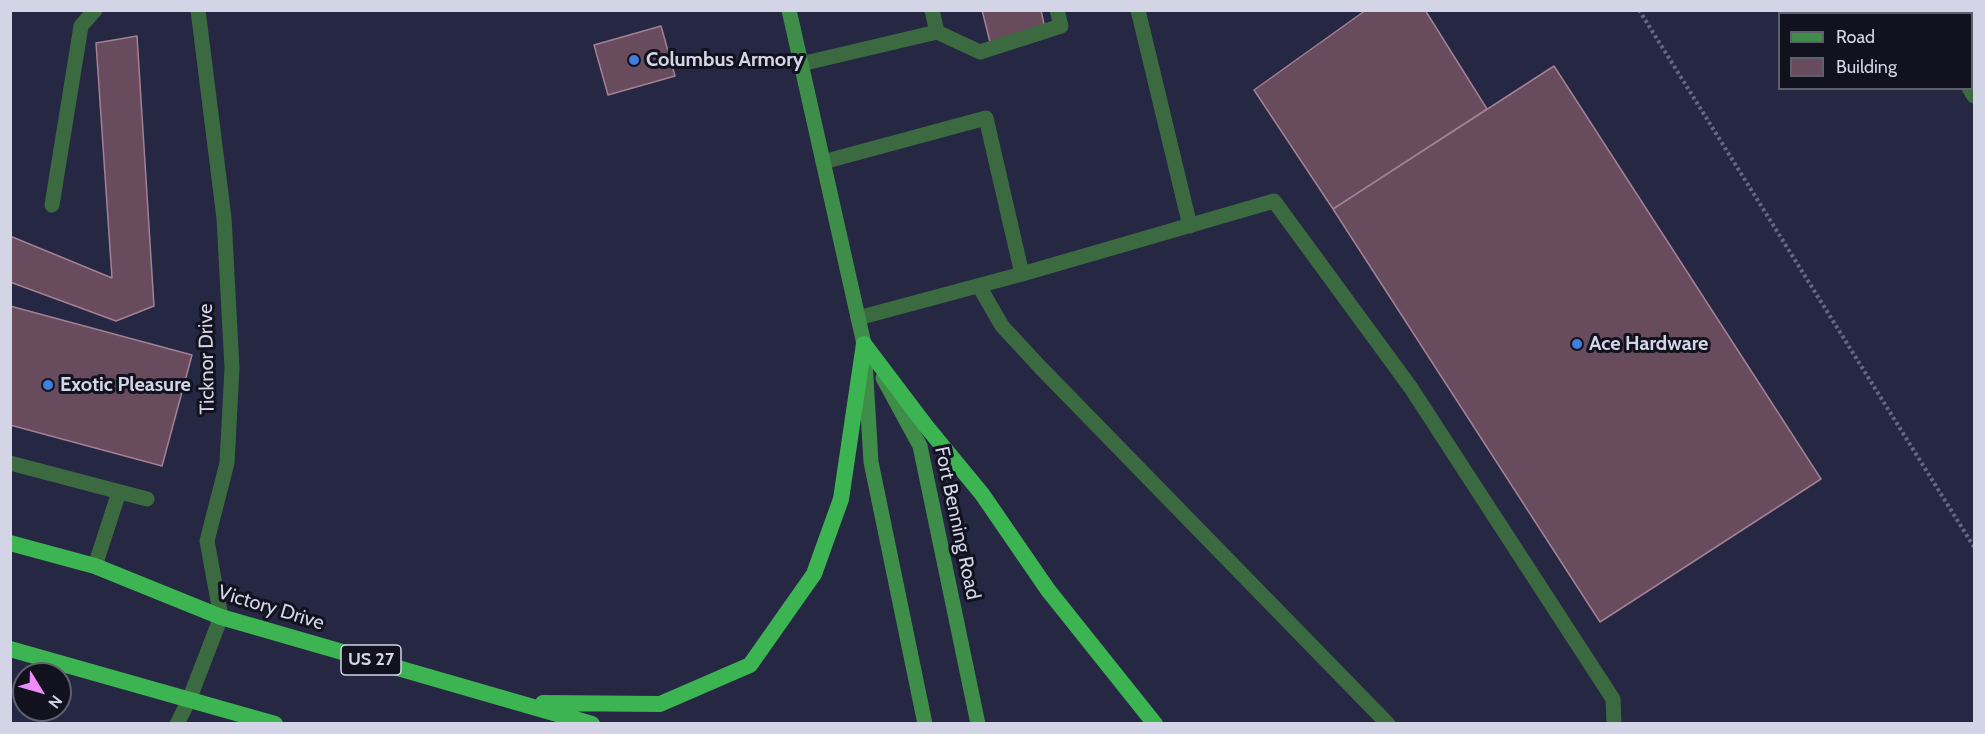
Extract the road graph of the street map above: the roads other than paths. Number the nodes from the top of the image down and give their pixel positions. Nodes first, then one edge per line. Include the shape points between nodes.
1 (95, 10) edge
2 (198, 10) edge
3 (789, 10) edge
4 (932, 10) edge
5 (1057, 10) edge
6 (1138, 10) edge
7 (937, 32) junction
8 (801, 64) junction
9 (823, 162) junction
10 (52, 205) dead end
11 (1190, 226) junction
12 (1022, 274) junction
13 (979, 286) junction
14 (858, 318) junction
15 (864, 344) junction
16 (10, 463) edge
17 (119, 492) junction
18 (147, 499) dead end
19 (10, 543) edge
20 (95, 566) junction
21 (221, 617) junction
22 (10, 649) edge
23 (189, 700) junction
24 (521, 703) junction
25 (177, 723) edge
26 (275, 723) edge
27 (592, 723) edge
28 (925, 723) edge
29 (978, 723) edge
30 (1155, 723) edge
31 (1388, 723) edge
32 (1614, 723) edge

1 - 10 street via 81,26
2 - 21 street, Ticknor Drive via 224,218 232,368 227,463 207,541
3 - 8 main road, Fort Benning Road
4 - 7 street
5 - 7 street via 1061,26 980,52
6 - 11 street
7 - 8 street
8 - 9 main road, Fort Benning Road
9 - 12 street via 986,118
9 - 14 main road, Fort Benning Road
11 - 12 street
11 - 32 street via 1274,201 1411,388 1613,699
12 - 13 street
13 - 14 street
13 - 31 street via 1002,326 1041,368
14 - 15 main road, Fort Benning Road
15 - 24 highway via 841,500 813,574 750,664 660,704
15 - 28 main road, Fort Benning Road via 870,462
15 - 29 main road, Fort Benning Road via 920,446
15 - 30 highway via 982,494 1048,590
16 - 17 street
17 - 18 street
17 - 20 street
19 - 20 highway, Victory Drive / US 27
20 - 21 highway, Victory Drive / US 27
21 - 23 street
21 - 24 highway, Victory Drive / US 27
22 - 23 highway
23 - 25 street
23 - 26 highway
24 - 27 highway, Victory Drive / US 27

